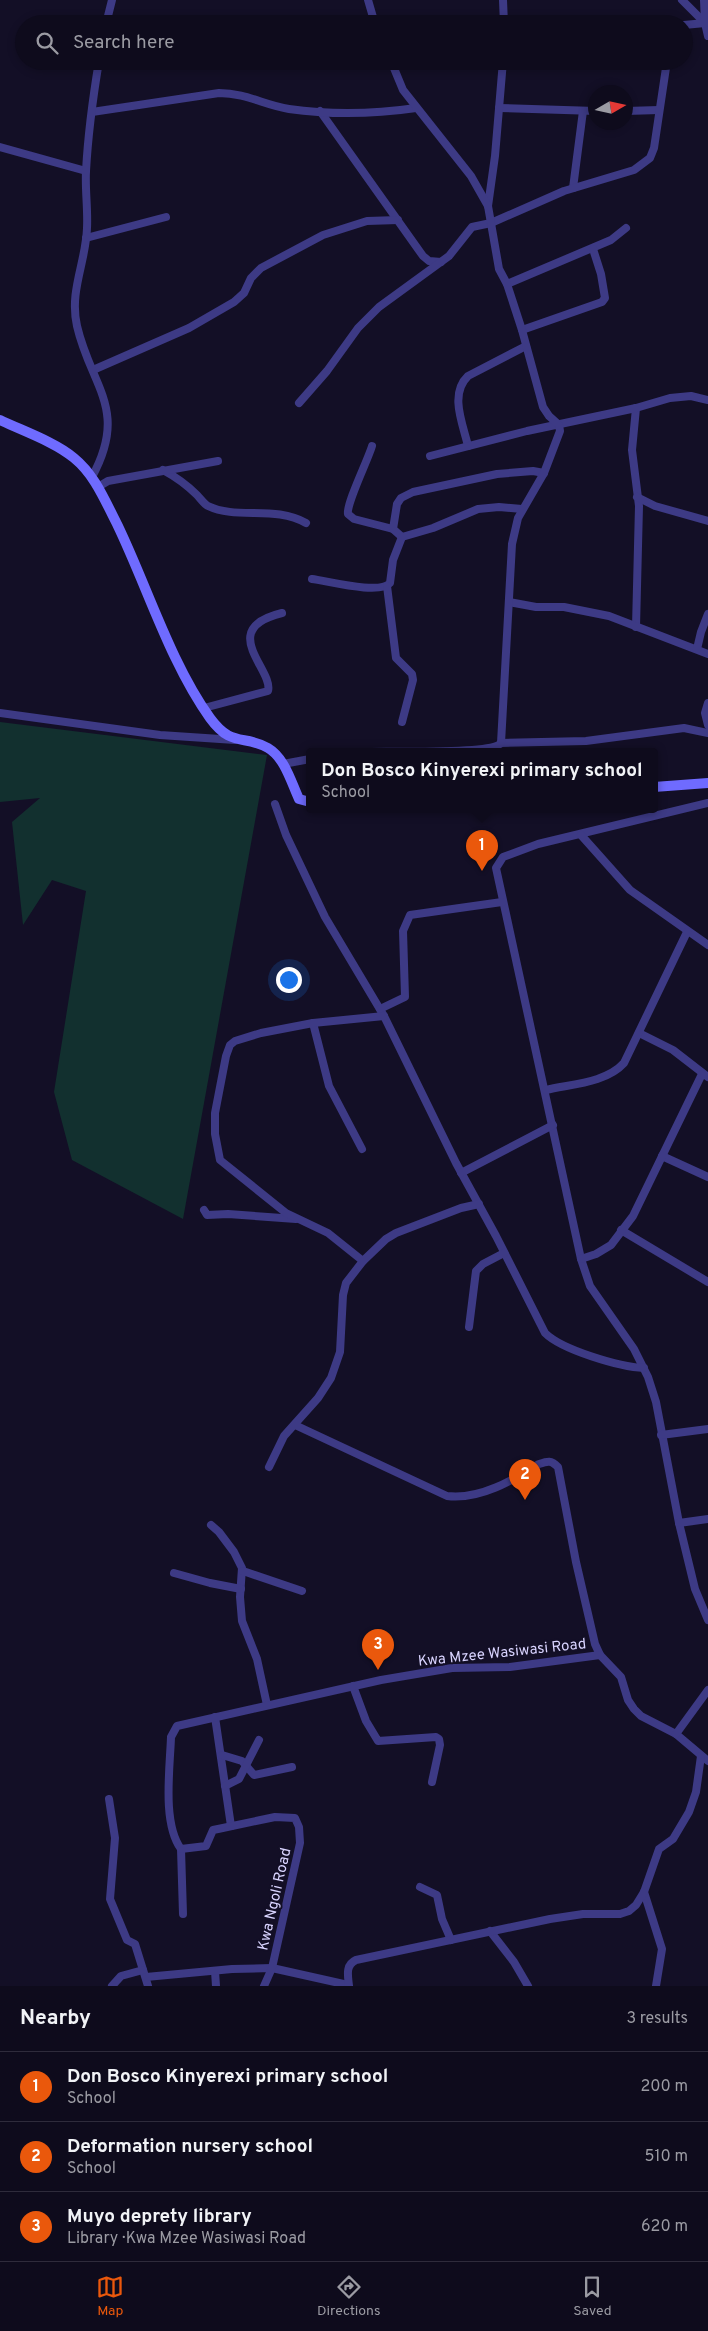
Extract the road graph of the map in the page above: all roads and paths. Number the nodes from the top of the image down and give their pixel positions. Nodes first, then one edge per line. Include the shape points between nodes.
1 (112, 0) edge
2 (368, 0) edge
3 (503, 0) edge
4 (682, 0) edge
5 (704, 0) edge
6 (108, 15) edge
7 (372, 15) edge
8 (504, 15) edge
9 (705, 23) junction
10 (693, 24) edge
11 (708, 36) edge
12 (98, 70) edge
13 (395, 70) edge
14 (502, 70) edge
15 (666, 70) edge
16 (416, 108) junction
17 (499, 108) junction
18 (659, 110) junction
19 (320, 111) junction
20 (633, 111) edge
21 (92, 112) junction
22 (583, 112) junction
23 (588, 112) edge
24 (0, 147) edge
25 (86, 171) junction
26 (573, 188) junction
27 (488, 206) junction
28 (166, 218) dead end
29 (398, 220) junction
30 (491, 223) junction
31 (626, 228) dead end
32 (86, 238) junction
33 (593, 249) junction
34 (441, 262) junction
35 (507, 284) junction
36 (522, 330) junction
37 (526, 346) junction
38 (93, 370) junction
39 (708, 400) edge
40 (298, 402) dead end
41 (636, 408) junction
42 (0, 420) edge
43 (559, 425) junction
44 (372, 446) dead end
45 (468, 446) junction
46 (430, 456) dead end
47 (218, 461) dead end
48 (163, 470) junction
49 (544, 473) junction
50 (92, 477) junction
51 (98, 488) junction
52 (637, 497) junction
53 (522, 509) junction
54 (708, 521) edge
55 (306, 524) dead end
56 (393, 529) junction
57 (402, 537) junction
58 (312, 579) dead end
59 (387, 586) junction
60 (509, 602) junction
61 (282, 613) dead end
62 (708, 614) edge
63 (636, 627) junction
64 (697, 649) junction
65 (708, 654) edge
66 (708, 703) edge
67 (204, 708) junction
68 (0, 713) edge
69 (402, 722) dead end
70 (708, 725) edge
71 (708, 733) edge
72 (235, 740) junction
73 (496, 748) edge
74 (306, 760) edge
75 (283, 764) junction
76 (708, 783) edge
77 (658, 787) edge
78 (306, 801) edge
79 (708, 803) edge
80 (275, 804) dead end
81 (581, 835) junction
82 (502, 902) junction
83 (687, 932) junction
84 (708, 945) edge
85 (382, 1013) junction
86 (313, 1023) junction
87 (639, 1033) junction
88 (705, 1075) edge
89 (546, 1090) junction
90 (553, 1125) junction
91 (362, 1148) dead end
92 (662, 1156) junction
93 (461, 1173) junction
94 (708, 1178) edge
95 (478, 1204) junction
96 (204, 1210) dead end
97 (297, 1220) junction
98 (621, 1230) junction
99 (504, 1253) junction
100 (581, 1259) junction
101 (363, 1261) junction
102 (708, 1282) edge
103 (469, 1327) dead end
104 (644, 1368) junction
105 (295, 1425) junction
106 (708, 1429) edge
107 (661, 1435) junction
108 (269, 1467) dead end
109 (708, 1519) edge
110 (679, 1523) junction
111 (211, 1525) dead end
112 (242, 1571) junction
113 (174, 1573) dead end
114 (241, 1589) junction
115 (302, 1591) dead end
116 (708, 1620) edge
117 (600, 1655) junction
118 (353, 1686) junction
119 (708, 1690) edge
120 (267, 1705) junction
121 (215, 1717) junction
122 (676, 1734) junction
123 (259, 1740) dead end
124 (222, 1756) junction
125 (705, 1759) edge
126 (246, 1766) junction
127 (292, 1767) dead end
128 (432, 1782) dead end
129 (225, 1786) junction
130 (109, 1799) dead end
131 (231, 1826) junction
132 (181, 1850) junction
133 (420, 1887) dead end
134 (644, 1892) junction
135 (183, 1914) dead end
136 (490, 1931) junction
137 (450, 1940) junction
138 (272, 1968) junction
139 (215, 1971) junction
140 (144, 1974) junction
141 (112, 1986) edge
142 (148, 1986) edge
143 (216, 1986) edge
144 (264, 1986) edge
145 (348, 1986) edge
146 (528, 1986) edge
147 (656, 1986) edge

1 - 6 street
2 - 7 street
3 - 8 street
4 - 9 street
5 - 9 street
9 - 10 street
9 - 11 street
12 - 21 street
13 - 16 street via 403,90
14 - 17 street
15 - 18 street
16 - 19 street via 390,112
16 - 27 street via 471,176
17 - 22 street
17 - 27 street
18 - 20 street
18 - 26 street via 650,158 634,170
19 - 21 street via 270,105 235,93
19 - 29 street
21 - 25 street
22 - 23 street
22 - 26 street
24 - 25 street
25 - 32 street
26 - 30 street
27 - 30 street
28 - 32 street
29 - 34 street via 423,256 429,261
29 - 38 street via 367,221 323,235 261,268 234,302 189,328
30 - 34 street via 472,227
30 - 35 street via 499,269
31 - 33 street
32 - 38 street via 74,303 77,326
33 - 35 street
33 - 36 street via 601,274 605,298 602,302
34 - 40 street via 379,307
35 - 36 street
36 - 37 street
37 - 43 street via 543,407
37 - 45 street via 462,382 458,407
38 - 50 street via 107,406 108,424 103,456
39 - 41 street via 691,396 670,398
41 - 43 street
41 - 52 street via 632,450
42 - 50 street via 74,457
43 - 45 street
43 - 49 street via 558,439
44 - 56 street via 350,498 348,514 354,520
45 - 46 street
47 - 48 street
48 - 51 street via 108,482
48 - 55 street via 178,477 206,505 232,511 272,513 297,518
49 - 53 street
49 - 56 street via 497,474 413,492 397,504
50 - 51 street
51 - 67 street via 178,663
52 - 54 street via 655,506
52 - 63 street via 639,569
53 - 57 street via 478,509
53 - 60 street via 512,544
56 - 57 street
57 - 59 street
58 - 59 street via 380,589
59 - 69 street via 396,658 414,680
60 - 63 street via 536,608 564,607 609,616
60 - 73 street
61 - 67 street via 267,616 256,625 252,634 252,651 268,682 268,691
62 - 64 street
63 - 64 street
64 - 65 street
66 - 70 street via 705,713
67 - 72 street via 216,726
68 - 72 street via 160,735
71 - 73 street via 684,728 586,741
72 - 75 street via 269,749
74 - 75 street
75 - 78 street via 299,799
76 - 77 street
79 - 81 street
80 - 85 street via 325,917
81 - 82 street via 538,844 503,857 496,868
81 - 83 street via 630,890
82 - 85 street via 410,915 403,931 405,997
82 - 89 street
83 - 84 street
83 - 87 street
85 - 86 street
85 - 93 street
86 - 91 street via 330,1086
86 - 97 street via 241,1038 232,1043 226,1056 215,1113 220,1160
87 - 88 street via 673,1050
87 - 89 street via 617,1071 594,1080
88 - 92 street
89 - 90 street
90 - 93 street
90 - 100 street
92 - 94 street
92 - 98 street via 633,1216
93 - 95 street
95 - 99 street
95 - 101 street via 396,1233
96 - 97 street via 207,1215
97 - 101 street via 328,1233
98 - 100 street via 610,1245
98 - 102 street
99 - 103 street via 476,1271
99 - 104 street via 548,1336 595,1357 627,1367
100 - 104 street via 590,1286
101 - 105 street via 344,1288 340,1352 331,1378 325,1390
104 - 107 street via 656,1402
105 - 108 street via 284,1436
105 - 117 street via 447,1496 487,1490 539,1464 554,1462 558,1467 576,1562
106 - 107 street
107 - 110 street
109 - 110 street
110 - 116 street via 695,1589
111 - 112 street via 234,1552
112 - 114 street
112 - 115 street
113 - 114 street
114 - 120 street via 242,1621 257,1659
117 - 118 street, Kwa Mzee Wasiwasi Road via 510,1667 452,1668
117 - 122 street via 621,1677 634,1709
118 - 120 street, Kwa Mzee Wasiwasi Road
118 - 128 street via 366,1722 378,1742 439,1739
119 - 122 street
120 - 121 street, Kwa Mzee Wasiwasi Road
121 - 124 street
121 - 132 street, Kwa Mzee Wasiwasi Road via 177,1726 171,1737 169,1801 173,1830
122 - 125 street
123 - 126 street
124 - 126 street via 240,1760
124 - 129 street
125 - 134 street via 690,1812 674,1840 659,1849
126 - 127 street via 255,1776
126 - 129 street via 239,1779
129 - 131 street
130 - 140 street via 115,1838 110,1899 127,1940 135,1944
131 - 132 street, Kwa Ngoli Road via 214,1830 204,1848
131 - 138 street, Kwa Ngoli Road via 283,1817 295,1818 298,1823 300,1844
132 - 135 street
133 - 137 street via 438,1895
134 - 136 street via 636,1905 620,1914 583,1914
134 - 147 street via 662,1949
136 - 137 street
136 - 146 street
137 - 145 street via 353,1961 348,1968
138 - 139 street
138 - 144 street
138 - 145 street
139 - 140 street
139 - 143 street
140 - 141 street via 120,1976
140 - 142 street

